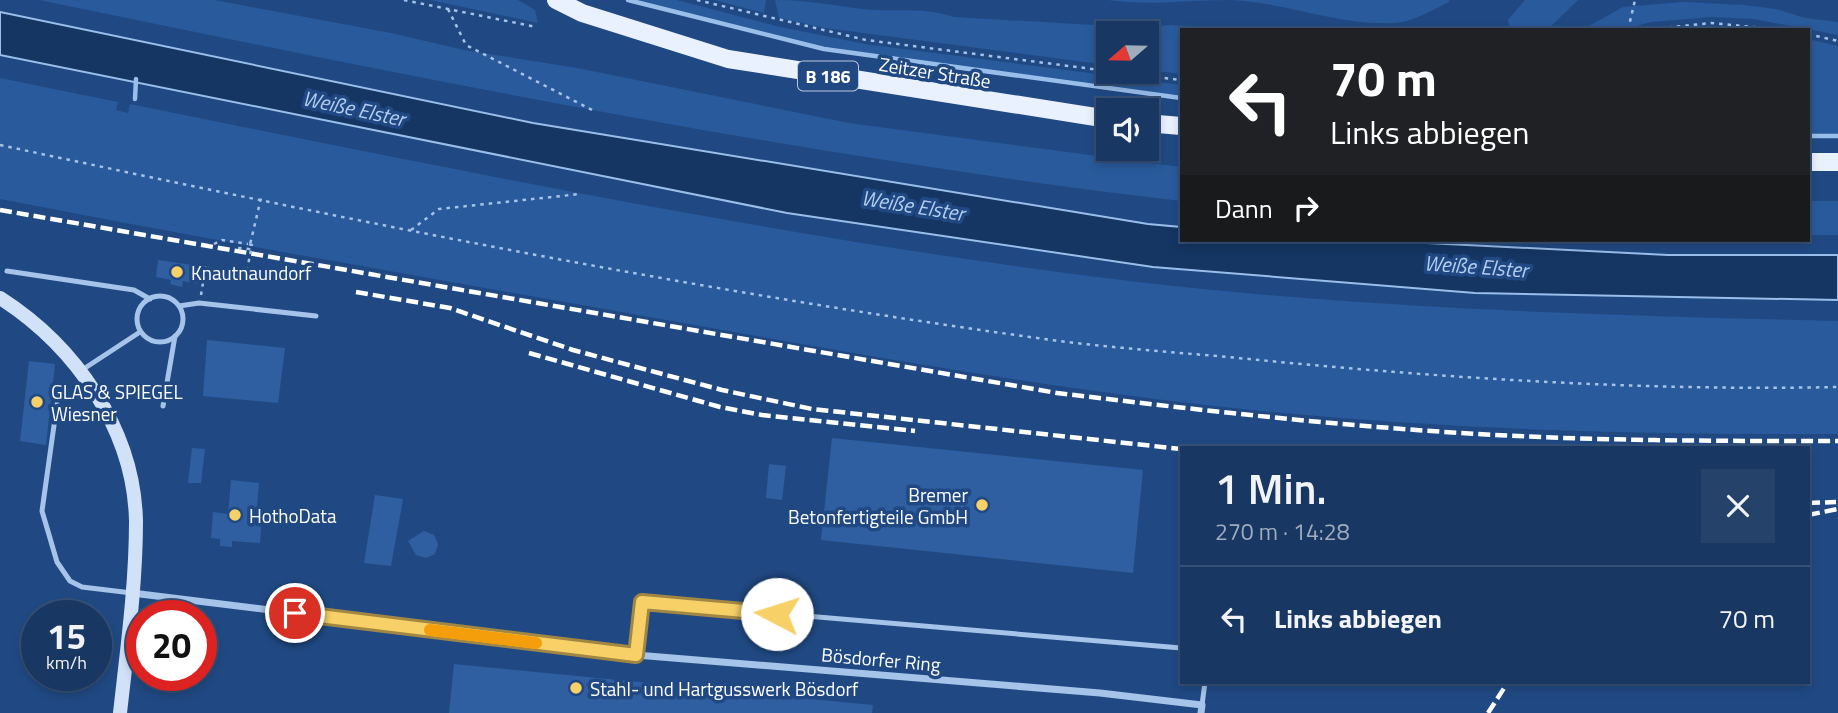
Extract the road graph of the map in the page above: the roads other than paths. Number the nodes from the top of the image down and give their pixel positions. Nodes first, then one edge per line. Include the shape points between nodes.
1 (556, 0) edge
2 (1096, 117) edge
3 (1159, 124) edge
4 (1180, 126) edge
5 (1810, 162) edge
6 (1838, 162) edge
7 (8, 271) dead end
8 (0, 298) edge
9 (150, 299) junction
10 (179, 306) junction
11 (316, 316) dead end
12 (140, 332) junction
13 (175, 337) junction
14 (82, 370) junction
15 (57, 404) dead end
16 (163, 406) dead end
17 (132, 593) junction
18 (1180, 648) edge
19 (636, 655) junction
20 (1205, 684) edge
21 (1201, 709) edge
22 (120, 713) edge

1 - 2 main road, Zeitzer Straße / B 186 via 582,13 728,59
3 - 4 main road
5 - 6 main road
7 - 9 lane via 134,290
8 - 14 main road via 31,317
9 - 10 lane via 170,298
9 - 12 lane via 141,304 136,316
10 - 11 lane via 199,303
10 - 13 lane via 184,320
12 - 13 lane via 153,341
12 - 14 lane
13 - 16 lane
14 - 17 main road via 124,456 136,519
15 - 17 lane via 41,511 57,562 70,581 82,587
17 - 19 street, Bösdorfer Ring
17 - 22 main road
18 - 19 lane via 642,602
19 - 21 street, Bösdorfer Ring via 1087,692
20 - 21 lane

